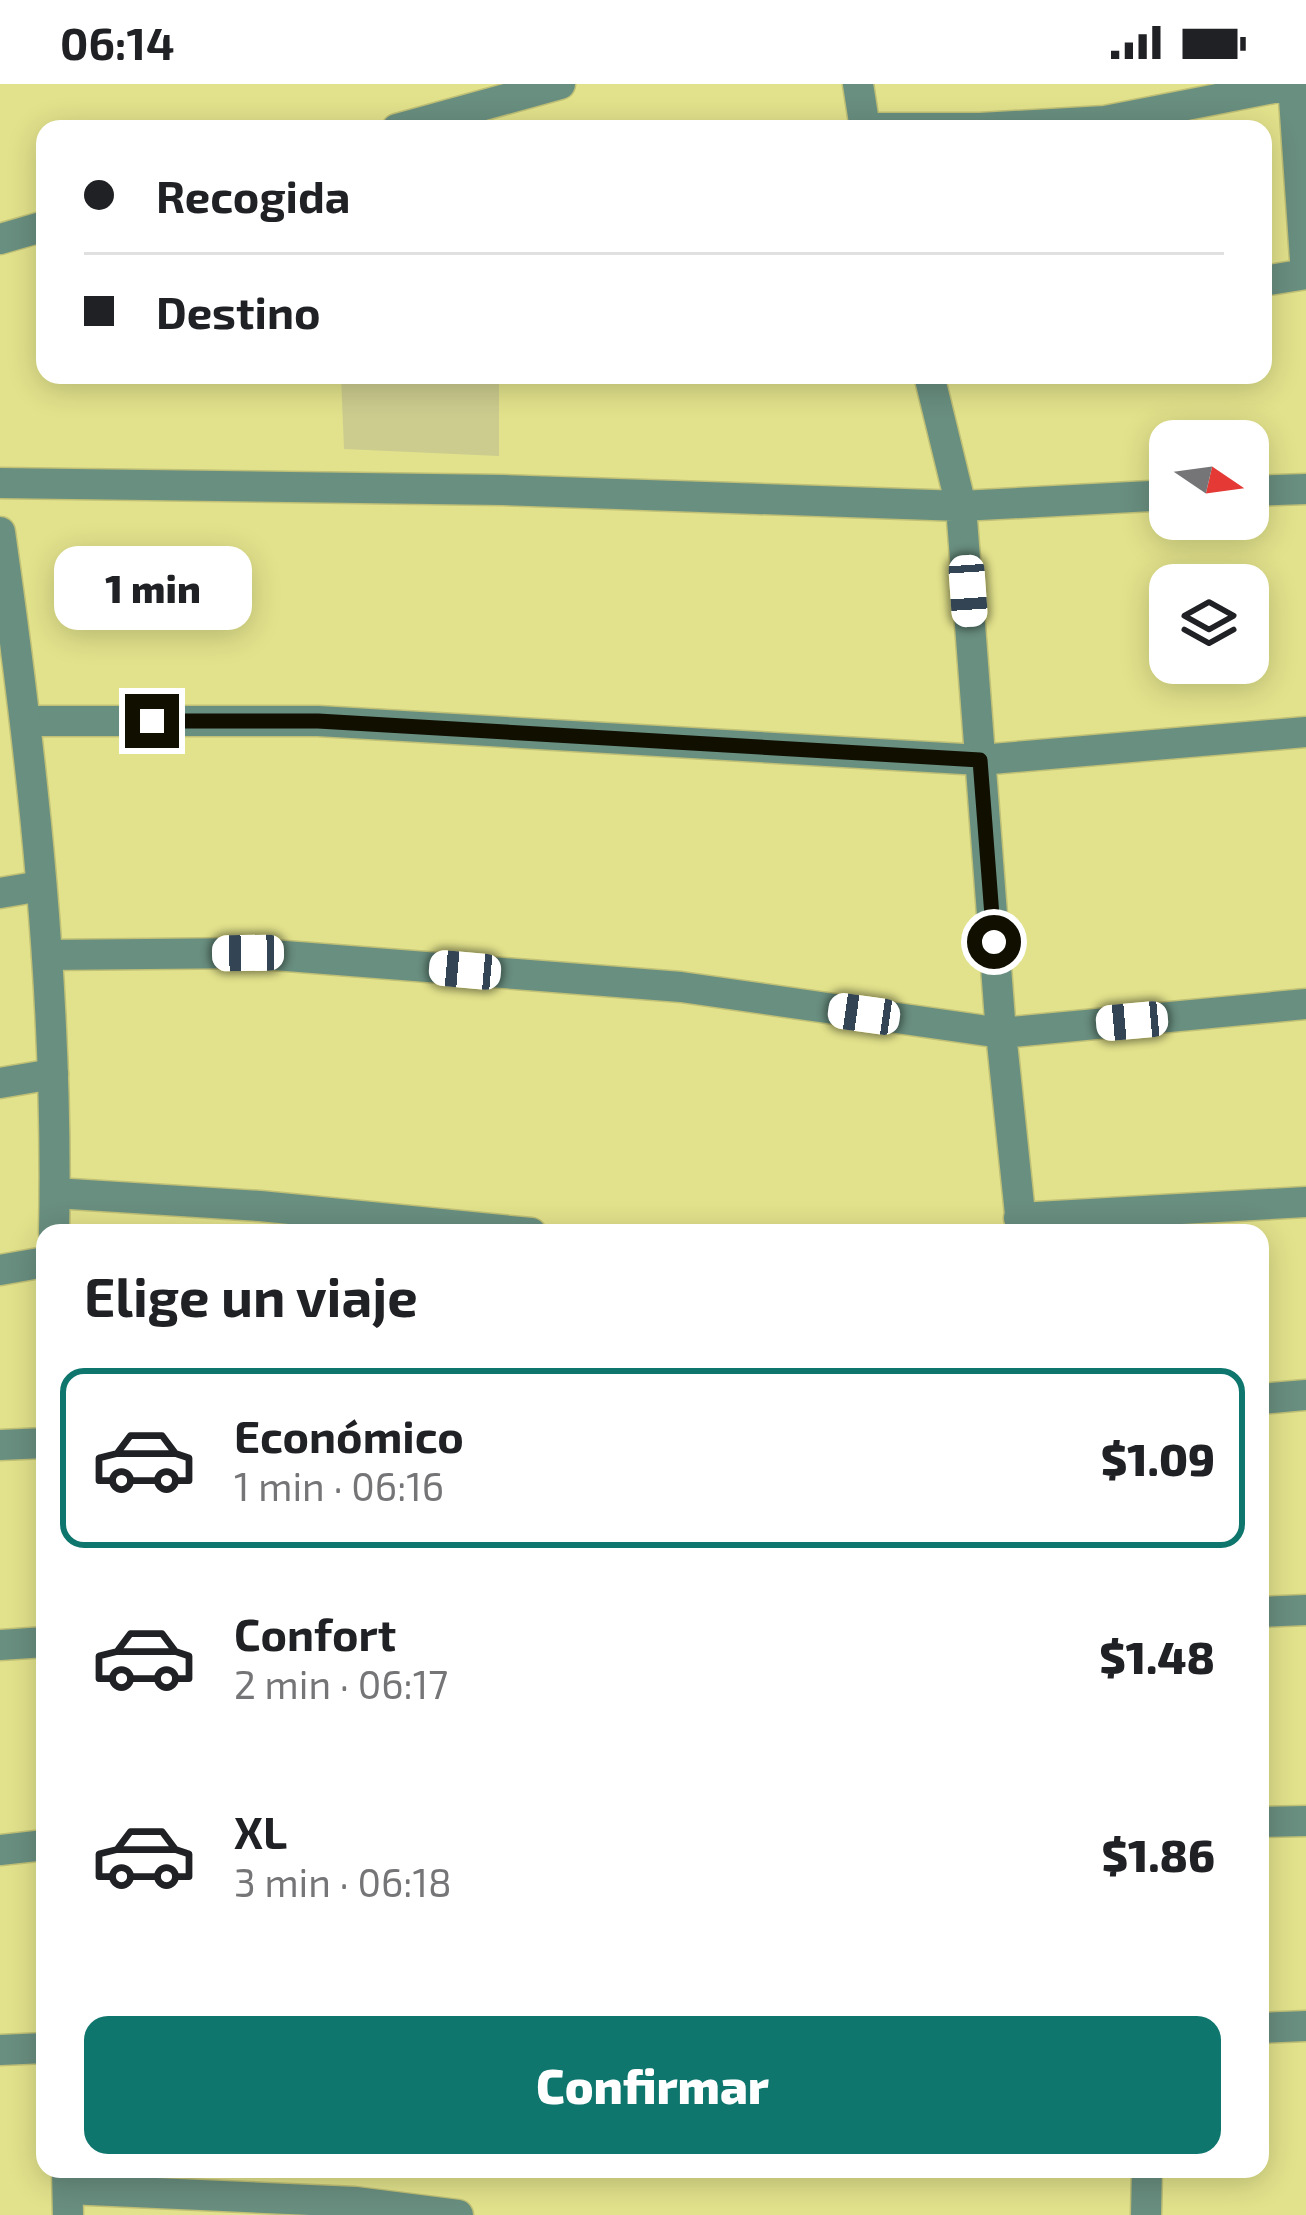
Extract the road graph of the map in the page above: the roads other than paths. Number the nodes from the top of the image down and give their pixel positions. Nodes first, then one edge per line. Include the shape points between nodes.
1 (560, 84) edge
2 (858, 84) edge
3 (1294, 84) edge
4 (430, 120) edge
5 (864, 120) edge
6 (1110, 120) edge
7 (36, 228) edge
8 (0, 238) edge
9 (1272, 280) edge
10 (931, 384) edge
11 (0, 484) edge
12 (1306, 489) edge
13 (1269, 490) edge
14 (1149, 496) edge
15 (962, 506) junction
16 (0, 532) edge
17 (11, 687) edge
18 (27, 722) junction
19 (1306, 732) edge
20 (980, 760) junction
21 (41, 886) junction
22 (0, 893) edge
23 (46, 955) junction
24 (1306, 1004) edge
25 (1001, 1033) junction
26 (53, 1074) junction
27 (0, 1083) edge
28 (55, 1193) junction
29 (1306, 1202) edge
30 (54, 1224) edge
31 (441, 1224) edge
32 (1020, 1224) edge
33 (1044, 1224) edge
34 (36, 1264) edge
35 (0, 1270) edge
36 (1306, 1395) edge
37 (1269, 1398) edge
38 (36, 1443) edge
39 (0, 1445) edge
40 (1306, 1610) edge
41 (1269, 1612) edge
42 (36, 1643) edge
43 (0, 1646) edge
44 (1269, 1822) edge
45 (1306, 1822) edge
46 (36, 1846) edge
47 (0, 1850) edge
48 (1306, 2026) edge
49 (1269, 2028) edge
50 (36, 2048) edge
51 (0, 2050) edge
52 (1147, 2178) edge
53 (68, 2191) edge
54 (458, 2215) edge
55 (1146, 2215) edge

1 - 4 street
2 - 5 street
3 - 6 street
3 - 9 street via 1306,274
7 - 8 street
10 - 15 street
11 - 15 street
12 - 13 street
14 - 15 street
15 - 20 street
16 - 17 street
17 - 18 street
18 - 20 street via 318,721
18 - 21 street
19 - 20 street
20 - 25 street
21 - 22 street
21 - 23 street
23 - 25 street via 248,953 681,987
23 - 26 street
24 - 25 street
25 - 32 street
26 - 27 street
26 - 28 street
28 - 30 street
28 - 31 street
29 - 33 street
34 - 35 street
36 - 37 street
38 - 39 street
40 - 41 street
42 - 43 street
44 - 45 street
46 - 47 street
48 - 49 street
50 - 51 street
52 - 55 street
53 - 54 street via 355,2202

